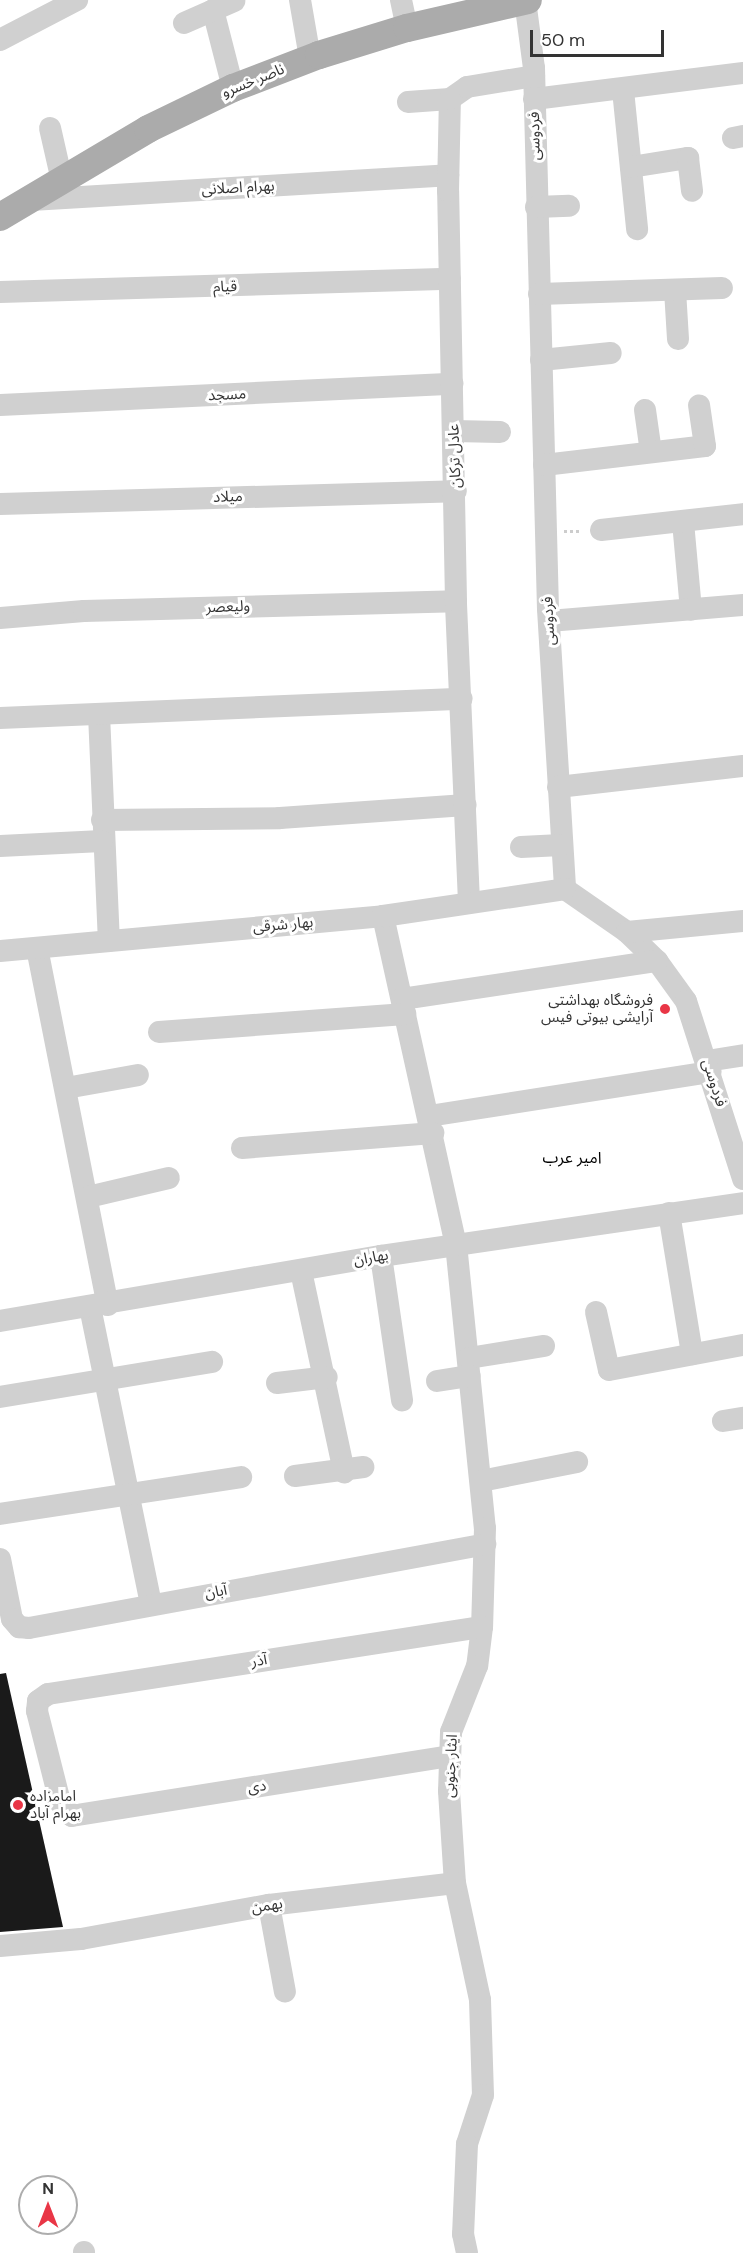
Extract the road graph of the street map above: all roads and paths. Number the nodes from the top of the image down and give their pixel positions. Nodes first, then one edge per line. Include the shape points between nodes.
1 (77, 0) edge
2 (300, 0) edge
3 (400, 0) edge
4 (526, 0) edge
5 (234, 1) edge
6 (213, 10) junction
7 (184, 23) dead end
8 (406, 28) junction
9 (0, 40) edge
10 (310, 58) junction
11 (743, 73) edge
12 (534, 76) junction
13 (233, 88) junction
14 (623, 90) junction
15 (450, 99) junction
16 (534, 99) junction
17 (408, 102) dead end
18 (50, 128) dead end
19 (631, 167) junction
20 (448, 175) junction
21 (62, 181) junction
22 (692, 191) dead end
23 (28, 200) junction
24 (569, 206) dead end
25 (536, 207) junction
26 (0, 217) edge
27 (637, 229) dead end
28 (450, 279) junction
29 (722, 288) dead end
30 (675, 290) junction
31 (0, 292) edge
32 (539, 294) junction
33 (678, 338) dead end
34 (611, 353) dead end
35 (541, 360) junction
36 (453, 384) junction
37 (0, 405) edge
38 (699, 405) dead end
39 (645, 410) dead end
40 (454, 431) junction
41 (500, 432) dead end
42 (651, 452) junction
43 (544, 465) junction
44 (456, 491) junction
45 (0, 504) edge
46 (743, 514) edge
47 (683, 522) junction
48 (601, 530) joint
49 (546, 532) junction
50 (456, 601) junction
51 (743, 605) edge
52 (691, 610) junction
53 (0, 618) edge
54 (549, 621) junction
55 (462, 699) junction
56 (99, 714) junction
57 (0, 717) edge
58 (743, 766) edge
59 (558, 787) junction
60 (466, 805) junction
61 (102, 830) junction
62 (561, 845) junction
63 (0, 846) edge
64 (521, 847) dead end
65 (565, 889) junction
66 (469, 902) junction
67 (383, 915) junction
68 (743, 921) edge
69 (627, 932) junction
70 (109, 941) junction
71 (38, 948) junction
72 (0, 951) edge
73 (657, 961) junction
74 (404, 1006) junction
75 (159, 1032) dead end
76 (743, 1055) edge
77 (709, 1067) junction
78 (138, 1075) dead end
79 (66, 1088) junction
80 (431, 1124) junction
81 (735, 1126) edge
82 (242, 1148) dead end
83 (169, 1178) dead end
84 (743, 1179) edge
85 (88, 1197) junction
86 (743, 1203) edge
87 (669, 1213) junction
88 (456, 1244) junction
89 (381, 1256) junction
90 (301, 1271) junction
91 (99, 1306) junction
92 (596, 1312) dead end
93 (0, 1322) edge
94 (743, 1345) edge
95 (544, 1346) dead end
96 (692, 1354) junction
97 (212, 1362) dead end
98 (470, 1367) junction
99 (327, 1377) junction
100 (104, 1380) junction
101 (437, 1381) dead end
102 (277, 1383) dead end
103 (0, 1397) edge
104 (402, 1400) dead end
105 (577, 1462) dead end
106 (295, 1476) dead end
107 (241, 1477) dead end
108 (481, 1481) junction
109 (130, 1493) junction
110 (0, 1514) edge
111 (484, 1544) junction
112 (0, 1559) edge
113 (151, 1604) junction
114 (482, 1627) junction
115 (450, 1756) junction
116 (65, 1813) joint
117 (455, 1883) junction
118 (269, 1905) junction
119 (0, 1946) edge
120 (285, 1992) dead end
121 (467, 2253) edge

1 - 9 street
2 - 10 street
3 - 8 street
4 - 8 main road, ناصر خسرو
4 - 12 street, فردوسی
5 - 6 street
6 - 7 street
6 - 13 street
8 - 10 main road, ناصر خسرو
10 - 13 main road, ناصر خسرو
11 - 14 street
12 - 15 street via 467,87
12 - 16 street, فردوسی
13 - 21 main road, ناصر خسرو via 148,129
14 - 16 street
14 - 19 street
15 - 17 street
15 - 20 street, عادل ترکان
16 - 25 street, فردوسی
18 - 21 street
19 - 22 street via 688,158
19 - 27 street
20 - 23 street, بهرام اصلانی
20 - 28 street, عادل ترکان
21 - 23 main road, ناصر خسرو
23 - 26 main road, ناصر خسرو
24 - 25 street
25 - 32 street, فردوسی
28 - 31 street, قیام
28 - 36 street, عادل ترکان
29 - 30 street
30 - 32 street
30 - 33 street
32 - 35 street, فردوسی
34 - 35 street
35 - 43 street, فردوسی
36 - 37 street, مسجد
36 - 40 street, عادل ترکان
38 - 42 street via 705,446
39 - 42 street
40 - 41 street
40 - 44 street, عادل ترکان
42 - 43 street
43 - 49 street, فردوسی
44 - 45 street, میلاد
44 - 50 street, عادل ترکان
46 - 47 street
47 - 48 street
47 - 52 street
48 - 49 path
49 - 54 street, فردوسی
50 - 53 street, ولیعصر via 84,611
50 - 55 street, عادل ترکان
51 - 52 street
52 - 54 street
54 - 59 street, فردوسی
55 - 56 street
55 - 60 street, عادل ترکان
56 - 57 street
56 - 61 street
58 - 59 street
59 - 62 street, فردوسی
60 - 61 street
60 - 66 street, عادل ترکان
61 - 63 street
61 - 70 street
62 - 64 street
62 - 65 street, فردوسی
65 - 66 street, بهار شرقی
65 - 69 street, فردوسی
66 - 67 street, بهار شرقی
67 - 70 street, بهار شرقی
67 - 74 street, ایثار جنوبی
68 - 69 street
69 - 73 street, فردوسی
70 - 71 street, بهار شرقی
71 - 72 street, بهار شرقی
71 - 79 street
73 - 74 street
73 - 77 street, فردوسی via 686,1001
74 - 75 street
74 - 80 street, ایثار جنوبی
76 - 77 street
77 - 80 street
77 - 81 street, فردوسی
78 - 79 street
79 - 85 street
80 - 82 street
80 - 88 street, ایثار جنوبی
81 - 84 street, فردوسی
83 - 85 street
85 - 91 street
86 - 87 street, بهاران
87 - 88 street, بهاران
87 - 96 street
88 - 89 street, بهاران
88 - 98 street, ایثار جنوبی
89 - 90 street, بهاران
89 - 104 street
90 - 91 street, بهاران
90 - 99 street
91 - 93 street, بهاران
91 - 100 street
92 - 96 street via 609,1370
94 - 96 street
95 - 98 street
97 - 100 street
98 - 101 street
98 - 108 street, ایثار جنوبی
99 - 102 street
99 - 106 street via 353,1469
100 - 103 street
100 - 109 street
105 - 108 street
107 - 109 street
108 - 111 street, ایثار جنوبی
109 - 110 street
109 - 113 street
111 - 113 street, آبان
111 - 114 street, ایثار جنوبی
112 - 113 street, آبان via 12,1618 19,1628
114 - 115 street, ایثار جنوبی via 477,1666 451,1732
114 - 116 street, آذر via 48,1694 38,1701 40,1722
115 - 116 street, دی via 72,1816
115 - 117 street, ایثار جنوبی
117 - 118 street, بهمن
117 - 121 street, ایثار جنوبی via 480,2000 483,2094 467,2144 463,2234
118 - 119 street, بهمن via 81,1940
118 - 120 street

